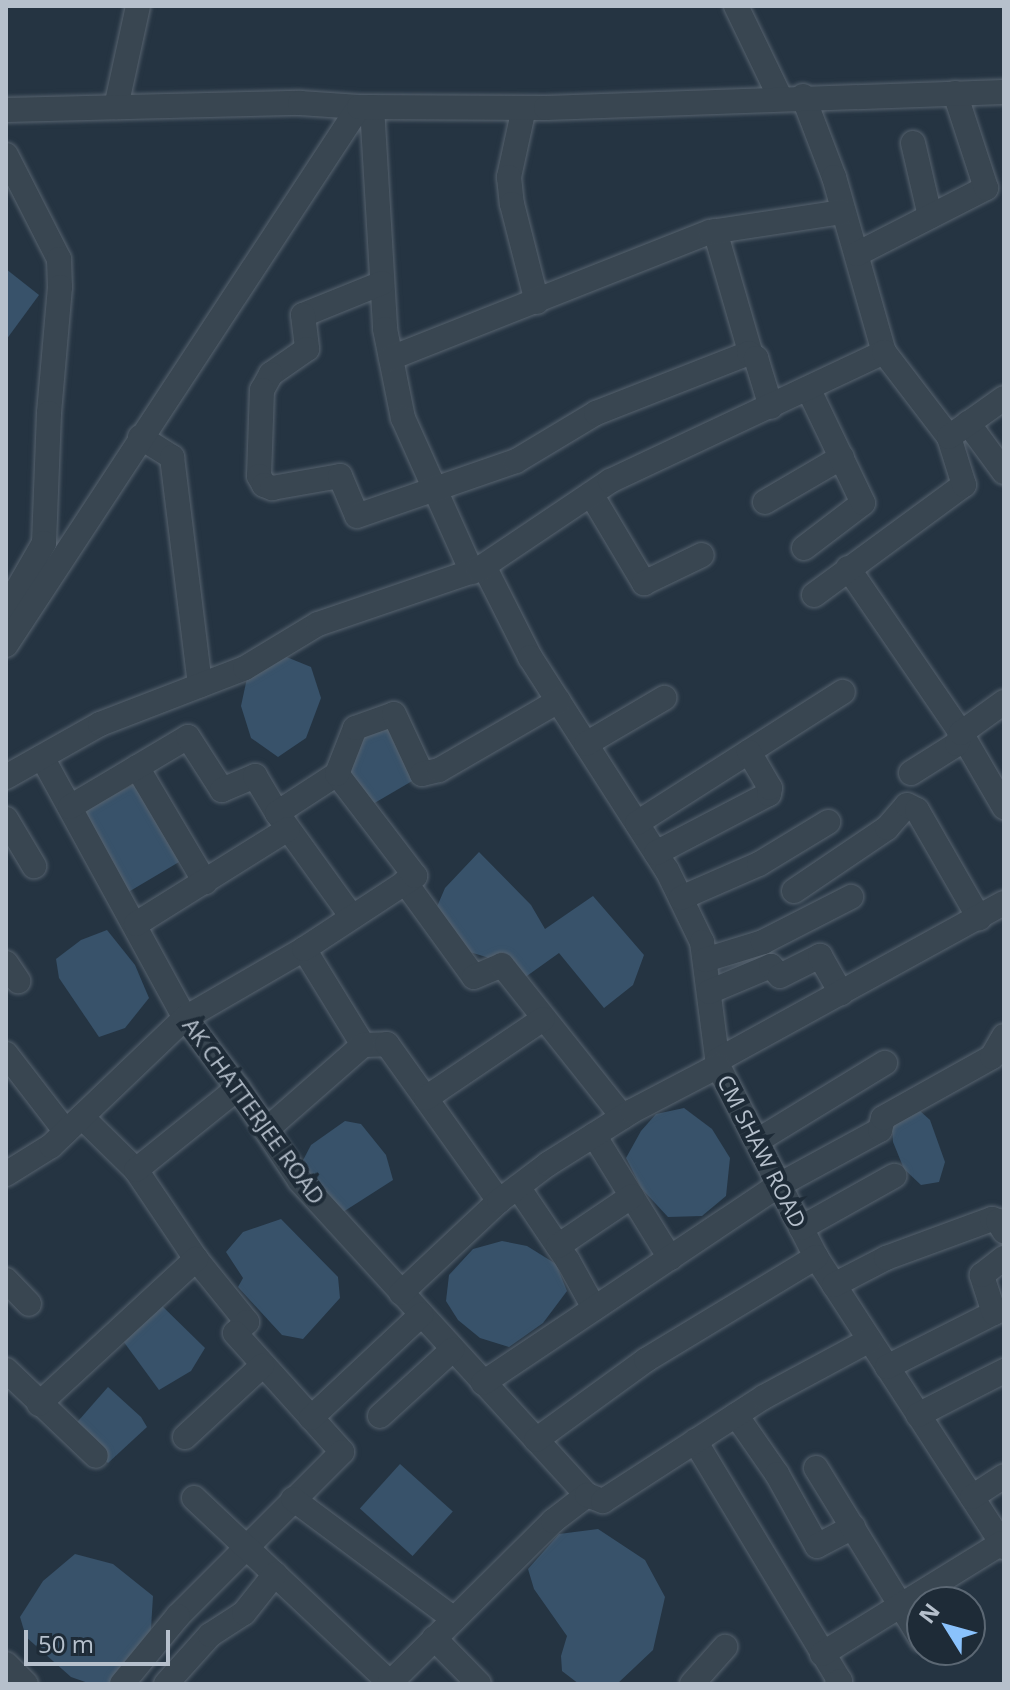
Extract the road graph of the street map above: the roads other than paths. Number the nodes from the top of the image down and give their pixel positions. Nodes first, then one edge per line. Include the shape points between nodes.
1 (138, 6) edge
2 (734, 7) edge
3 (1004, 92) edge
4 (955, 93) junction
5 (791, 96) junction
6 (116, 107) junction
7 (365, 107) junction
8 (524, 108) junction
9 (6, 110) edge
10 (913, 143) dead end
11 (6, 155) edge
12 (843, 212) junction
13 (930, 216) junction
14 (715, 231) junction
15 (857, 254) junction
16 (382, 283) junction
17 (537, 302) junction
18 (884, 352) junction
19 (751, 355) junction
20 (391, 358) junction
21 (808, 388) junction
22 (1004, 398) edge
23 (771, 407) junction
24 (958, 430) junction
25 (140, 437) junction
26 (842, 457) junction
27 (1004, 472) edge
28 (434, 488) junction
29 (591, 494) junction
30 (765, 502) dead end
31 (804, 548) dead end
32 (702, 555) dead end
33 (848, 568) junction
34 (478, 569) junction
35 (814, 595) dead end
36 (6, 609) edge
37 (6, 645) edge
38 (200, 685) junction
39 (843, 692) dead end
40 (664, 698) dead end
41 (558, 701) junction
42 (1004, 702) edge
43 (961, 733) junction
44 (586, 744) junction
45 (749, 752) junction
46 (42, 757) junction
47 (137, 767) junction
48 (911, 773) dead end
49 (337, 774) junction
50 (6, 777) edge
51 (70, 807) junction
52 (1004, 807) edge
53 (6, 819) edge
54 (283, 821) junction
55 (828, 822) dead end
56 (637, 823) junction
57 (656, 853) junction
58 (34, 866) dead end
59 (205, 882) junction
60 (405, 882) junction
61 (794, 891) dead end
62 (851, 897) dead end
63 (681, 898) junction
64 (1004, 903) edge
65 (352, 917) junction
66 (979, 918) junction
67 (136, 924) junction
68 (304, 949) junction
69 (705, 960) junction
70 (709, 992) junction
71 (841, 993) junction
72 (185, 1018) junction
73 (543, 1019) junction
74 (1004, 1036) edge
75 (363, 1045) junction
76 (6, 1054) edge
77 (718, 1063) junction
78 (885, 1063) dead end
79 (238, 1088) junction
80 (426, 1098) junction
81 (623, 1117) junction
82 (74, 1125) junction
83 (266, 1130) junction
84 (594, 1135) junction
85 (757, 1141) junction
86 (136, 1170) junction
87 (6, 1174) edge
88 (894, 1176) dead end
89 (779, 1185) junction
90 (508, 1194) junction
91 (632, 1196) junction
92 (801, 1228) junction
93 (1004, 1231) edge
94 (558, 1246) junction
95 (816, 1257) junction
96 (670, 1258) junction
97 (1004, 1258) edge
98 (196, 1259) junction
99 (6, 1280) edge
100 (834, 1285) junction
101 (401, 1293) junction
102 (29, 1304) dead end
103 (594, 1308) junction
104 (421, 1315) junction
105 (870, 1340) junction
106 (452, 1350) junction
107 (262, 1366) junction
108 (887, 1367) junction
109 (6, 1370) edge
110 (1004, 1371) edge
111 (483, 1383) junction
112 (39, 1404) junction
113 (736, 1415) junction
114 (918, 1415) junction
115 (380, 1416) dead end
116 (311, 1418) junction
117 (185, 1437) dead end
118 (536, 1440) junction
119 (695, 1441) junction
120 (96, 1456) dead end
121 (816, 1468) dead end
122 (1004, 1476) edge
123 (587, 1495) junction
124 (972, 1497) junction
125 (194, 1498) dead end
126 (293, 1499) junction
127 (853, 1527) junction
128 (1003, 1545) edge
129 (243, 1547) junction
130 (275, 1574) junction
131 (902, 1607) junction
132 (906, 1613) edge
133 (454, 1619) junction
134 (434, 1638) junction
135 (725, 1647) dead end
136 (822, 1654) junction
137 (6, 1664) edge
138 (176, 1681) edge
139 (390, 1683) edge
140 (26, 1684) edge
141 (122, 1684) edge
142 (479, 1684) edge
143 (692, 1684) edge
144 (837, 1684) edge

1 - 6 street
2 - 5 street
3 - 4 street
4 - 5 street
4 - 13 street via 986,188
5 - 8 street
5 - 12 street
6 - 7 street
6 - 9 street
7 - 8 street
7 - 16 street, CM SHAW ROAD
7 - 25 street
8 - 17 street via 509,177
10 - 13 street
11 - 36 street via 59,259 60,287 44,543
12 - 14 street
12 - 15 street
13 - 15 street
14 - 17 street
14 - 19 street
15 - 18 street
16 - 20 street, CM SHAW ROAD
16 - 28 street via 303,315 307,349 271,374 262,390 259,476 272,488 340,476 357,516
17 - 20 street
18 - 21 street
18 - 24 street
19 - 23 street
19 - 28 street via 596,413 516,461
20 - 28 street, CM SHAW ROAD via 403,418
21 - 23 street
21 - 26 street
22 - 24 street
23 - 29 street
24 - 27 street
24 - 33 street via 964,485
25 - 37 street
25 - 38 street via 172,457
26 - 30 street
26 - 31 street via 863,503
28 - 34 street, CM SHAW ROAD
29 - 32 street via 644,583
29 - 34 street
33 - 35 street
33 - 43 street
34 - 38 street via 318,624 245,668
34 - 41 street, CM SHAW ROAD
38 - 46 street via 100,724
39 - 45 street
40 - 44 street
41 - 44 street, CM SHAW ROAD
41 - 49 street via 439,770 422,774 394,714 355,728
42 - 43 street
43 - 48 street via 957,744
43 - 52 street
44 - 56 street, CM SHAW ROAD
45 - 56 street
45 - 57 street via 769,794
46 - 50 street
46 - 51 street, AK CHATTERJEE ROAD
47 - 51 street
47 - 54 street via 188,737 222,790 255,776
47 - 59 street
49 - 54 street
49 - 60 street via 415,876
51 - 67 street, AK CHATTERJEE ROAD
53 - 58 street
54 - 59 street
54 - 65 street
55 - 63 street via 759,864
56 - 57 street, CM SHAW ROAD
57 - 63 street, CM SHAW ROAD
59 - 67 street
60 - 65 street
60 - 73 street via 474,977 502,965
61 - 66 street via 887,828 907,805 917,810
62 - 69 street via 763,942
63 - 69 street, CM SHAW ROAD
64 - 66 street
65 - 68 street
66 - 71 street
67 - 72 street, AK CHATTERJEE ROAD
68 - 72 street
68 - 75 street
69 - 70 street, CM SHAW ROAD
70 - 71 street via 771,966 780,976 820,956
70 - 77 street, CM SHAW ROAD
71 - 77 street
72 - 79 street, AK CHATTERJEE ROAD
72 - 82 street
73 - 80 street
73 - 81 street
74 - 89 street via 992,1057 883,1118 880,1130
75 - 80 street via 387,1044
75 - 83 street
76 - 82 street
77 - 81 street
77 - 85 street, CM SHAW ROAD
78 - 85 street
79 - 83 street, AK CHATTERJEE ROAD
79 - 86 street
80 - 90 street
81 - 84 street
82 - 86 street
82 - 87 street
83 - 101 street, AK CHATTERJEE ROAD via 300,1181
84 - 90 street
84 - 91 street
85 - 89 street, CM SHAW ROAD
86 - 98 street
88 - 92 street
89 - 92 street, CM SHAW ROAD
89 - 96 street
90 - 94 street
90 - 101 street
91 - 94 street
91 - 96 street
92 - 95 street, CM SHAW ROAD
93 - 100 street via 992,1219 886,1258
94 - 103 street
95 - 100 street, CM SHAW ROAD
95 - 118 street via 646,1360
96 - 103 street
97 - 108 street via 982,1275 994,1313
98 - 107 street via 247,1322 235,1333
98 - 112 street
99 - 102 street
100 - 105 street, CM SHAW ROAD
101 - 104 street, AK CHATTERJEE ROAD
103 - 111 street
104 - 106 street, AK CHATTERJEE ROAD
104 - 116 street
105 - 108 street, CM SHAW ROAD
105 - 113 street
106 - 111 street, AK CHATTERJEE ROAD
106 - 115 street
107 - 116 street
107 - 117 street
108 - 114 street, CM SHAW ROAD
109 - 112 street
110 - 114 street
111 - 118 street, AK CHATTERJEE ROAD
112 - 120 street
113 - 119 street
113 - 127 street via 817,1546
114 - 124 street, CM SHAW ROAD
116 - 126 street via 342,1452
118 - 123 street, AK CHATTERJEE ROAD
119 - 123 street via 603,1501
119 - 136 street
121 - 127 street
122 - 124 street
123 - 133 street via 553,1521
124 - 128 street, CM SHAW ROAD
125 - 129 street
126 - 129 street
126 - 133 street
127 - 131 street
128 - 131 street
129 - 130 street
129 - 141 street
130 - 138 street via 244,1613 210,1635
130 - 139 street
131 - 132 street
131 - 136 street
133 - 134 street
134 - 139 street
134 - 142 street
135 - 143 street
136 - 144 street via 840,1681
137 - 140 street

